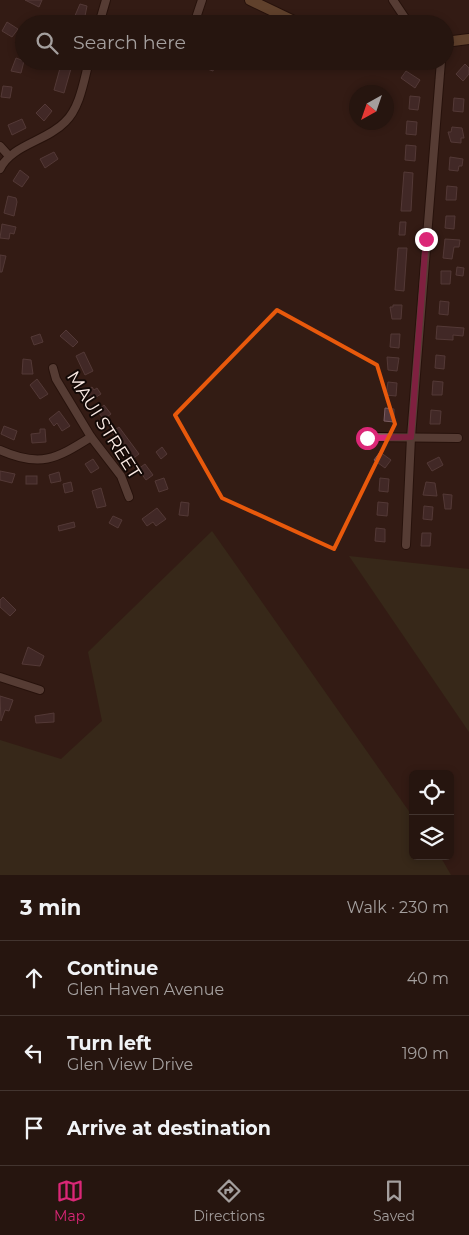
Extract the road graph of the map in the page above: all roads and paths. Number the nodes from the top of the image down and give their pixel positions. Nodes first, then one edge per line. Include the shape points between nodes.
1 (106, 0) edge
2 (202, 0) edge
3 (250, 0) edge
4 (393, 0) edge
5 (102, 15) edge
6 (197, 15) edge
7 (281, 15) edge
8 (404, 15) edge
9 (469, 39) edge
10 (454, 41) edge
11 (86, 70) edge
12 (439, 70) edge
13 (0, 146) edge
14 (9, 156) junction
15 (0, 170) edge
16 (53, 368) dead end
17 (91, 437) junction
18 (411, 437) junction
19 (367, 438) dead end
20 (458, 438) dead end
21 (0, 450) edge
22 (130, 496) dead end
23 (406, 545) dead end
24 (0, 677) edge
25 (40, 690) dead end

1 - 5 street
2 - 6 street
3 - 7 main road
4 - 8 street
9 - 10 main road
11 - 14 street via 74,111 66,122 46,137
12 - 18 street
13 - 14 street
14 - 15 street
16 - 17 street, MAUI STREET via 56,379
17 - 21 street via 51,459 30,460
17 - 22 street, MAUI STREET via 114,466
18 - 19 street
18 - 20 street
18 - 23 street
24 - 25 street

